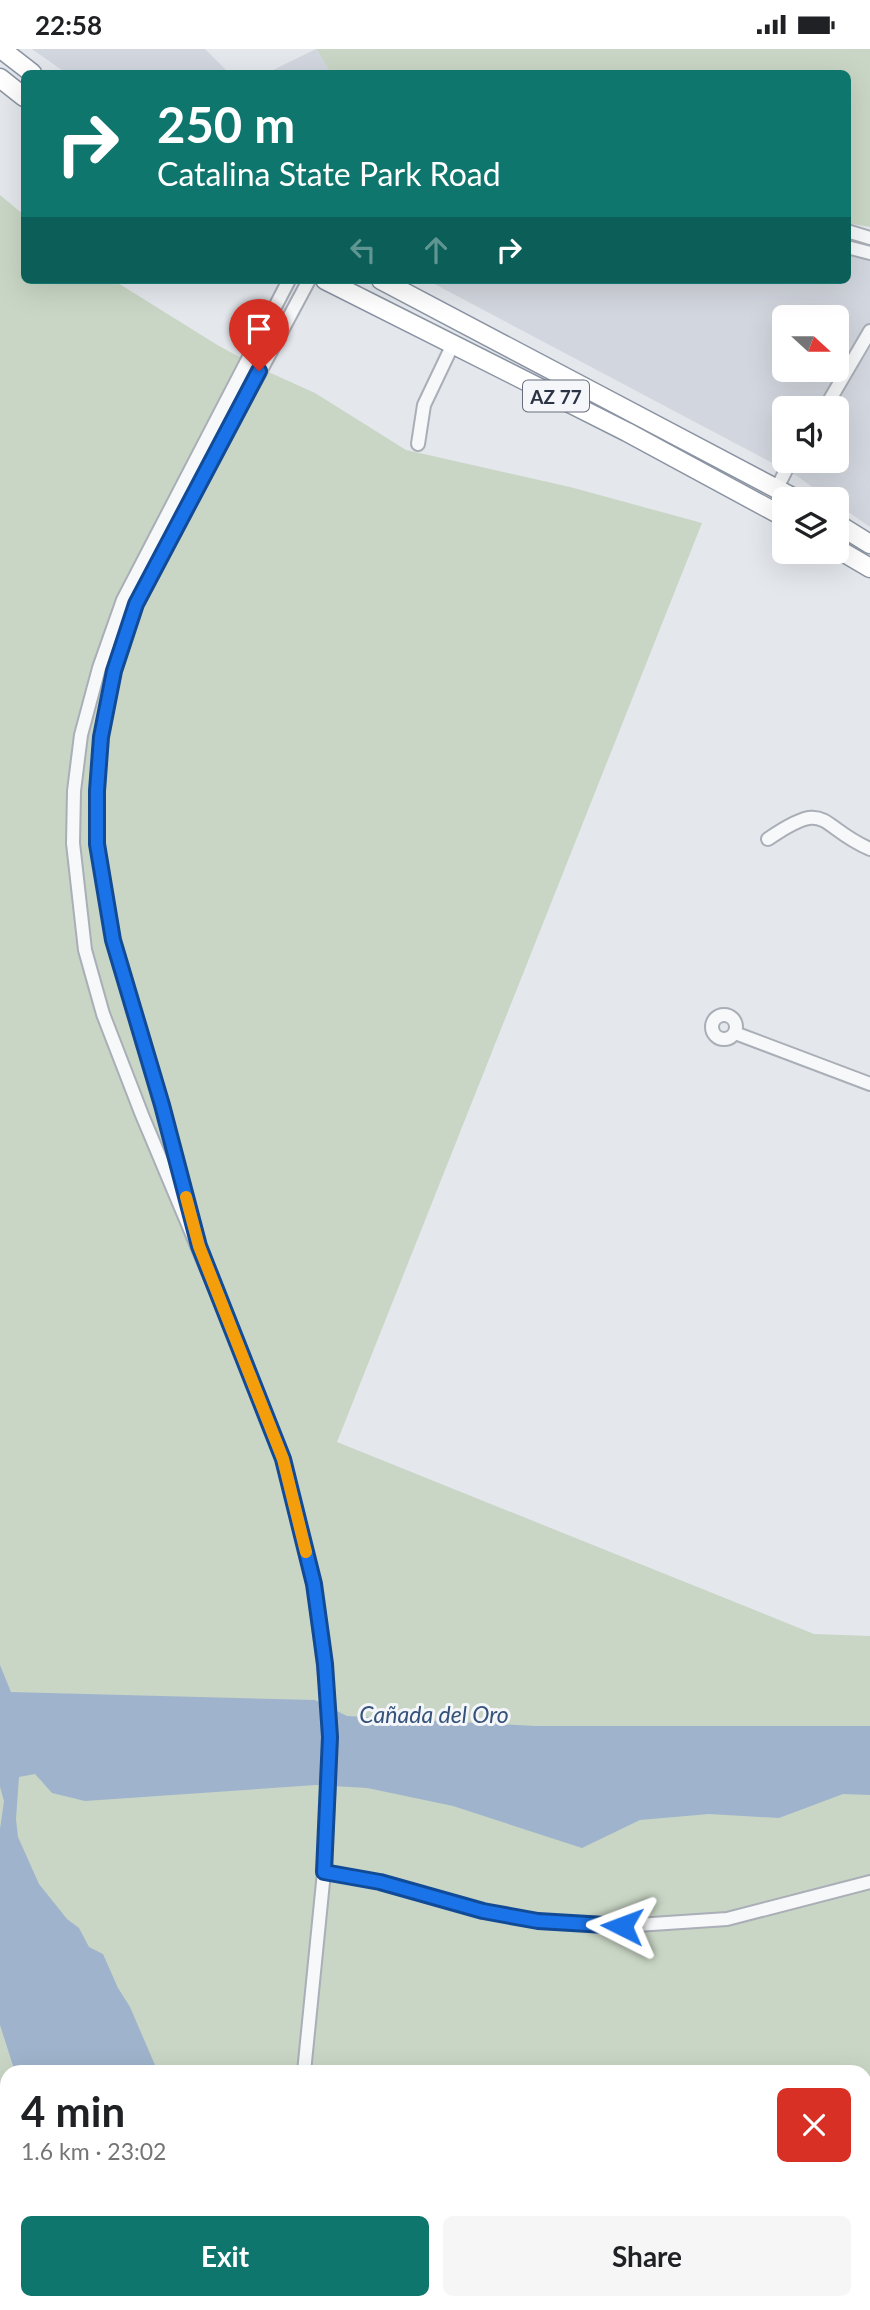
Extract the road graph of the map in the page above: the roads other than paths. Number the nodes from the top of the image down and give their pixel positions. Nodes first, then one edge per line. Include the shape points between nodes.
1 (1, 49) edge
2 (28, 70) edge
3 (0, 78) edge
4 (21, 95) edge
5 (851, 233) edge
6 (870, 238) edge
7 (851, 248) edge
8 (870, 253) edge
9 (287, 284) edge
10 (307, 284) edge
11 (333, 284) edge
12 (389, 284) edge
13 (870, 331) edge
14 (453, 344) junction
15 (832, 396) edge
16 (418, 443) dead end
17 (775, 487) edge
18 (772, 510) edge
19 (849, 531) edge
20 (870, 544) edge
21 (849, 556) edge
22 (870, 568) edge
23 (768, 839) dead end
24 (870, 849) edge
25 (735, 1033) dead end
26 (870, 1084) edge
27 (199, 1246) junction
28 (324, 1872) junction
29 (870, 1882) edge
30 (305, 2065) edge

1 - 2 highway
3 - 4 highway
5 - 6 street
7 - 8 street
9 - 27 street via 122,600 81,735 74,791 73,843 85,950 119,1058
10 - 27 street via 136,604 114,671 101,737 97,844 113,940
11 - 14 highway, AZ 77
12 - 17 highway, AZ 77
13 - 15 street
14 - 16 street via 424,405
14 - 18 highway, AZ 77
19 - 20 highway
21 - 22 highway
23 - 24 street via 811,816 829,822
25 - 26 street
27 - 28 street via 283,1459 314,1584 330,1737
28 - 29 street via 538,1921 622,1926 727,1919
28 - 30 street

